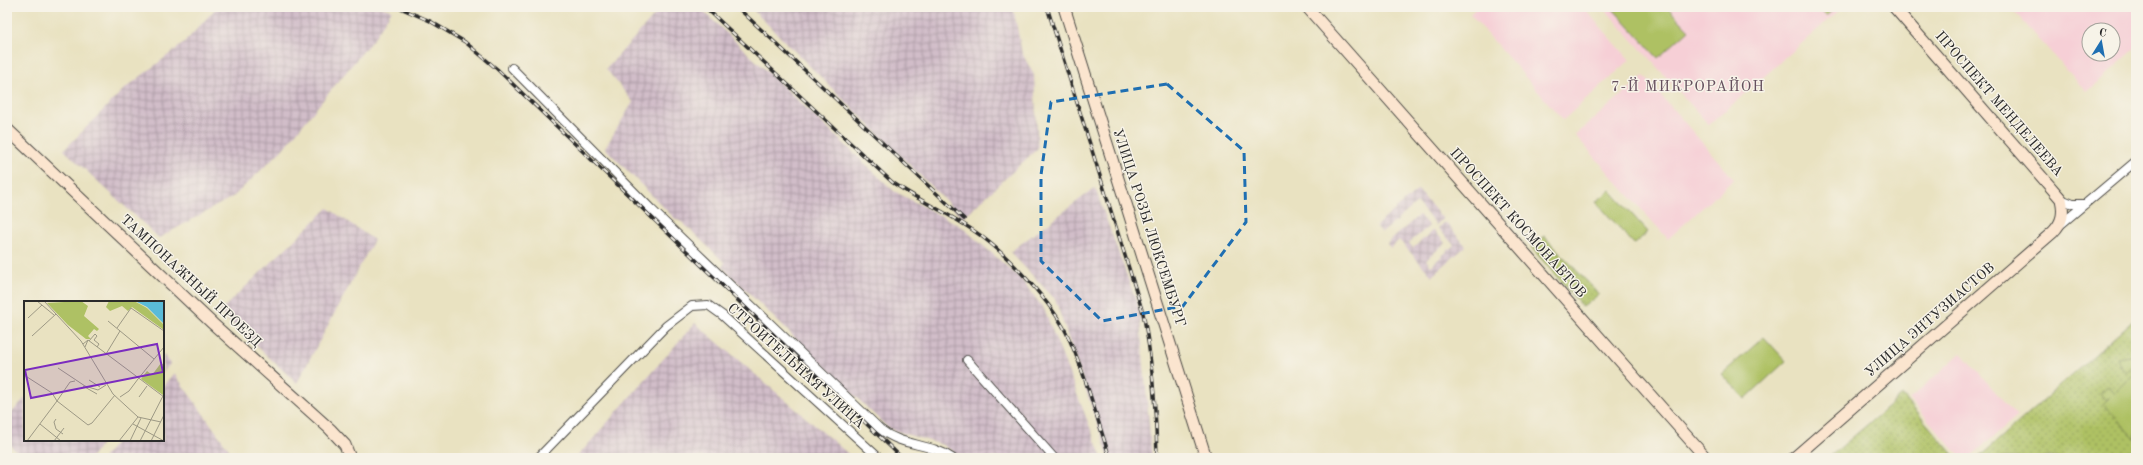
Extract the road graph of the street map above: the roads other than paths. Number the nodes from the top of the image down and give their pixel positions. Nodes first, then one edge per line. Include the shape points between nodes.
1 (1064, 7) edge
2 (1307, 7) edge
3 (1894, 7) edge
4 (512, 68) dead end
5 (7, 129) edge
6 (2136, 161) edge
7 (2061, 198) junction
8 (2085, 204) junction
9 (2057, 227) junction
10 (967, 360) dead end
11 (350, 458) edge
12 (538, 458) edge
13 (879, 458) edge
14 (952, 458) edge
15 (1054, 458) edge
16 (1206, 458) edge
17 (1706, 458) edge
18 (1794, 458) edge

1 - 16 street, УЛИЦА РОЗЫ ЛЮКСЕМБУРГ
2 - 17 street, ПРОСПЕКТ КОСМОНАВТОВ
3 - 7 street, ПРОСПЕКТ МЕНДЕЛЕЕВА
4 - 14 street via 651,209 880,429 891,438 940,450
5 - 11 street, ТАМПОНАЖНЫЙ ПРОЕЗД via 213,324 330,429 345,445
6 - 8 street, УЛИЦА ЭНТУЗИАСТОВ
7 - 8 street via 2073,204
7 - 9 street, ПРОСПЕКТ МЕНДЕЛЕЕВА via 2064,213
8 - 9 street, УЛИЦА ЭНТУЗИАСТОВ
9 - 18 street, УЛИЦА ЭНТУЗИАСТОВ
10 - 15 street
12 - 13 street, СТРОИТЕЛЬНАЯ УЛИЦА via 666,326 692,306 708,305

